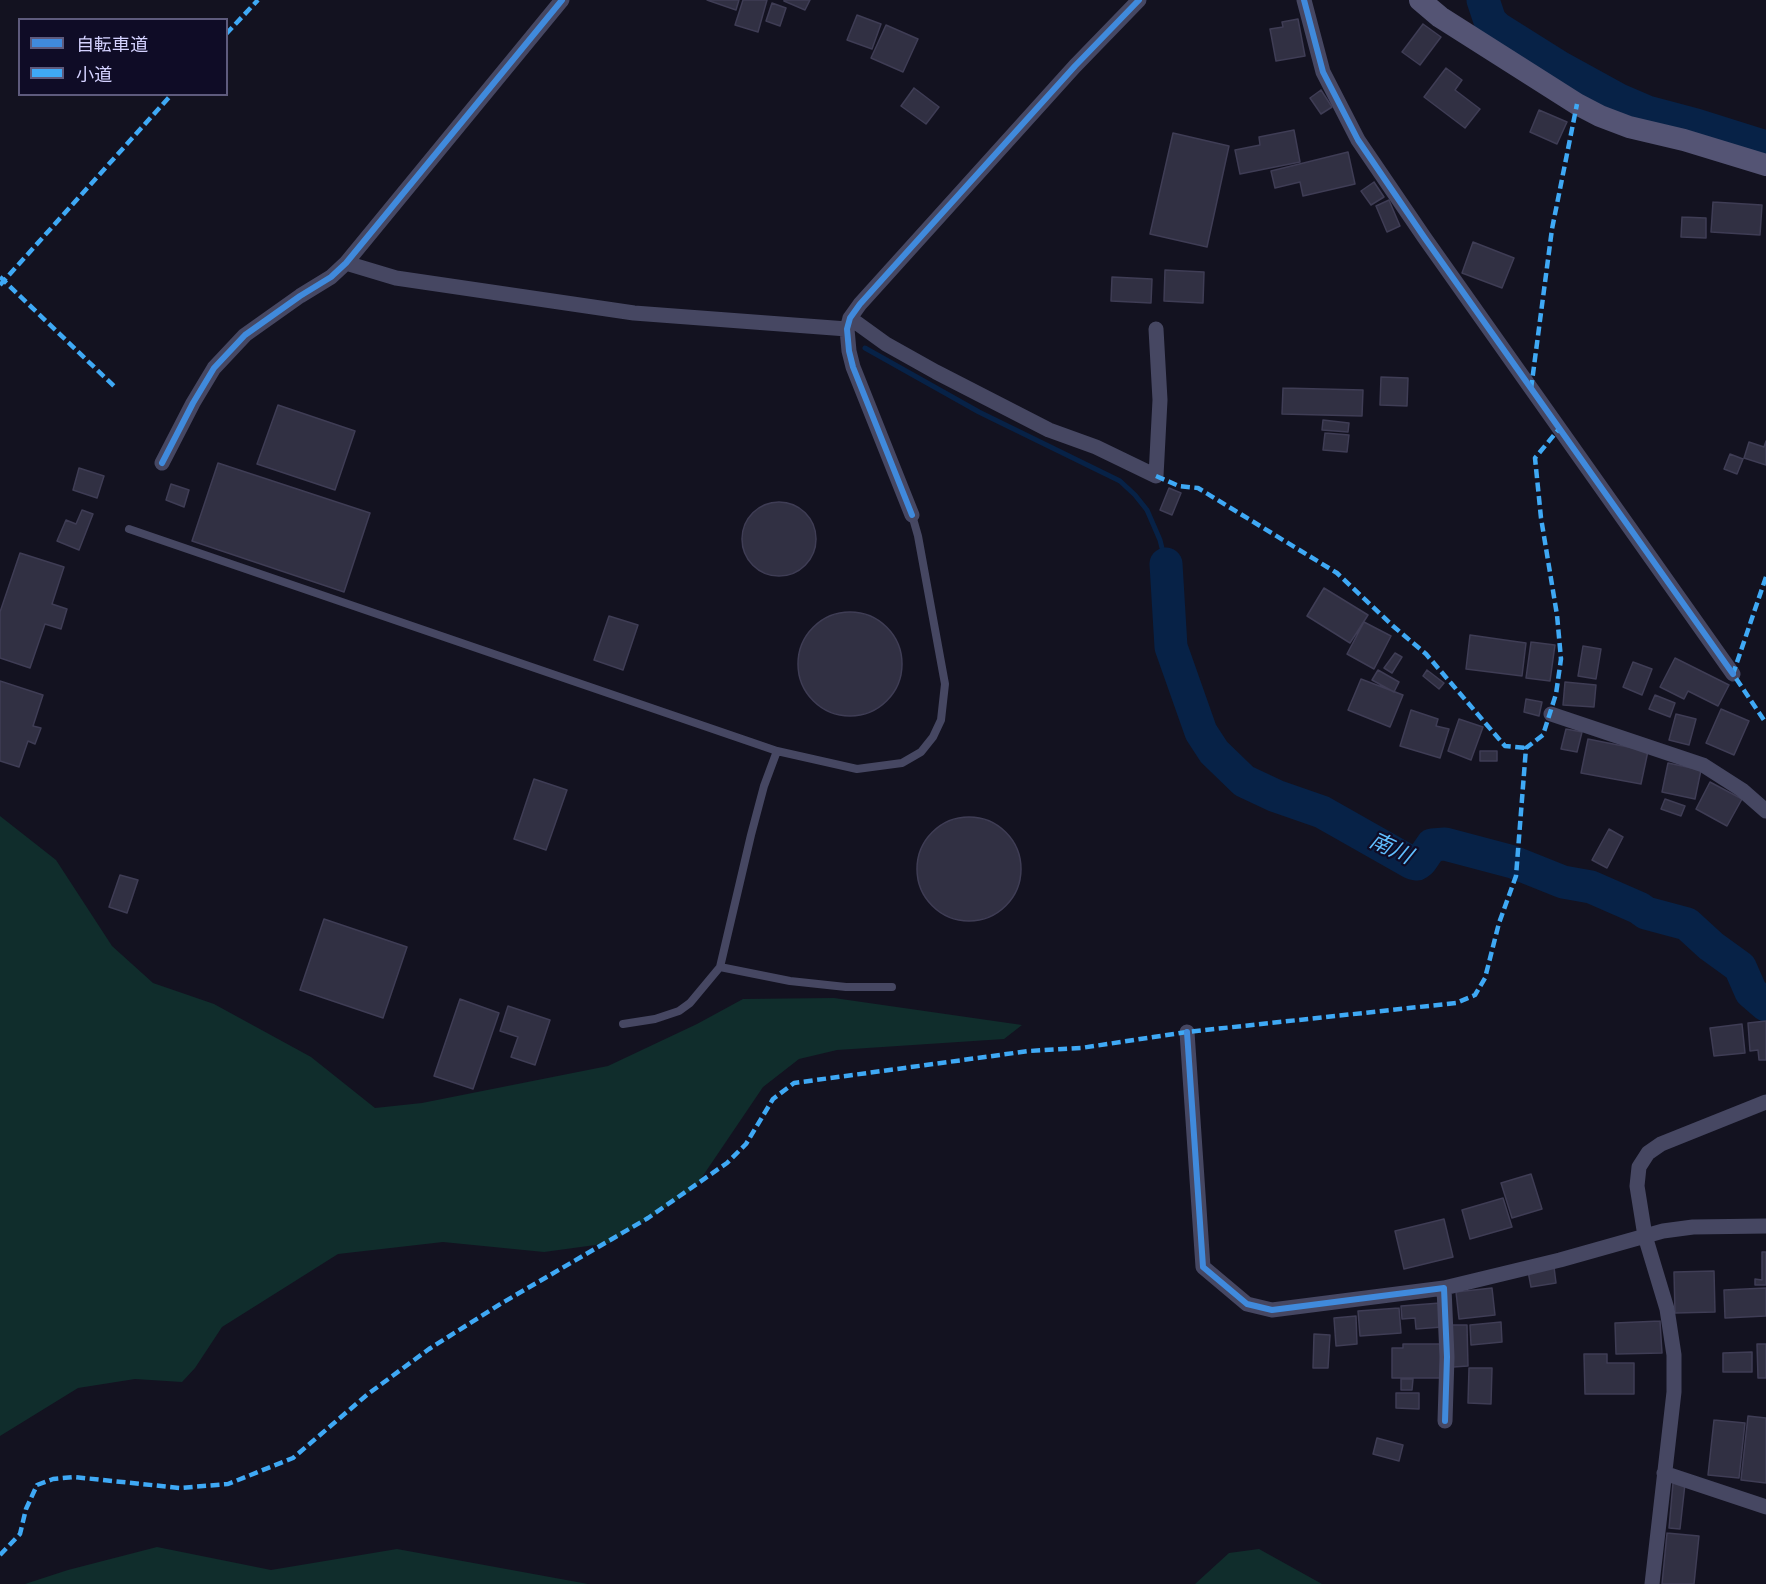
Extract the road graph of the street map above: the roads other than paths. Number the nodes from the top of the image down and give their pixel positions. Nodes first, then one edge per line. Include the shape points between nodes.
1 (562, 0) edge
2 (1139, 0) edge
3 (1304, 0) edge
4 (1419, 0) edge
5 (1766, 165) edge
6 (346, 263) junction
7 (849, 323) junction
8 (1156, 328) dead end
9 (162, 463) dead end
10 (912, 515) joint
11 (129, 529) dead end
12 (1733, 674) dead end
13 (1551, 714) dead end
14 (777, 751) junction
15 (1766, 811) edge
16 (720, 967) junction
17 (892, 987) dead end
18 (623, 1024) dead end
19 (1187, 1032) dead end
20 (1766, 1102) edge
21 (1766, 1226) edge
22 (1645, 1236) junction
23 (1444, 1288) junction
24 (1445, 1421) dead end
25 (1664, 1473) junction
26 (1766, 1507) edge
27 (1652, 1584) edge

1 - 6 street
2 - 7 street via 860,304
3 - 12 street via 1323,72 1358,140
4 - 5 street via 1600,116
6 - 7 street via 396,278 634,313
6 - 9 street via 245,335 214,368
7 - 8 street via 1049,430 1096,447 1156,477 1160,400
7 - 10 street via 853,367
10 - 14 lane via 945,684 940,720 933,737 921,752 902,763 856,769
11 - 14 lane
13 - 15 street via 1703,765
14 - 16 lane via 764,786
16 - 17 lane via 790,981
16 - 18 lane via 679,1011
19 - 23 street via 1203,1267 1247,1304 1272,1311
20 - 22 street via 1661,1144 1648,1153 1639,1167 1637,1186
21 - 22 street via 1693,1227
22 - 23 street
22 - 25 street via 1667,1309 1674,1355 1674,1392
23 - 24 street
25 - 26 street
25 - 27 street

